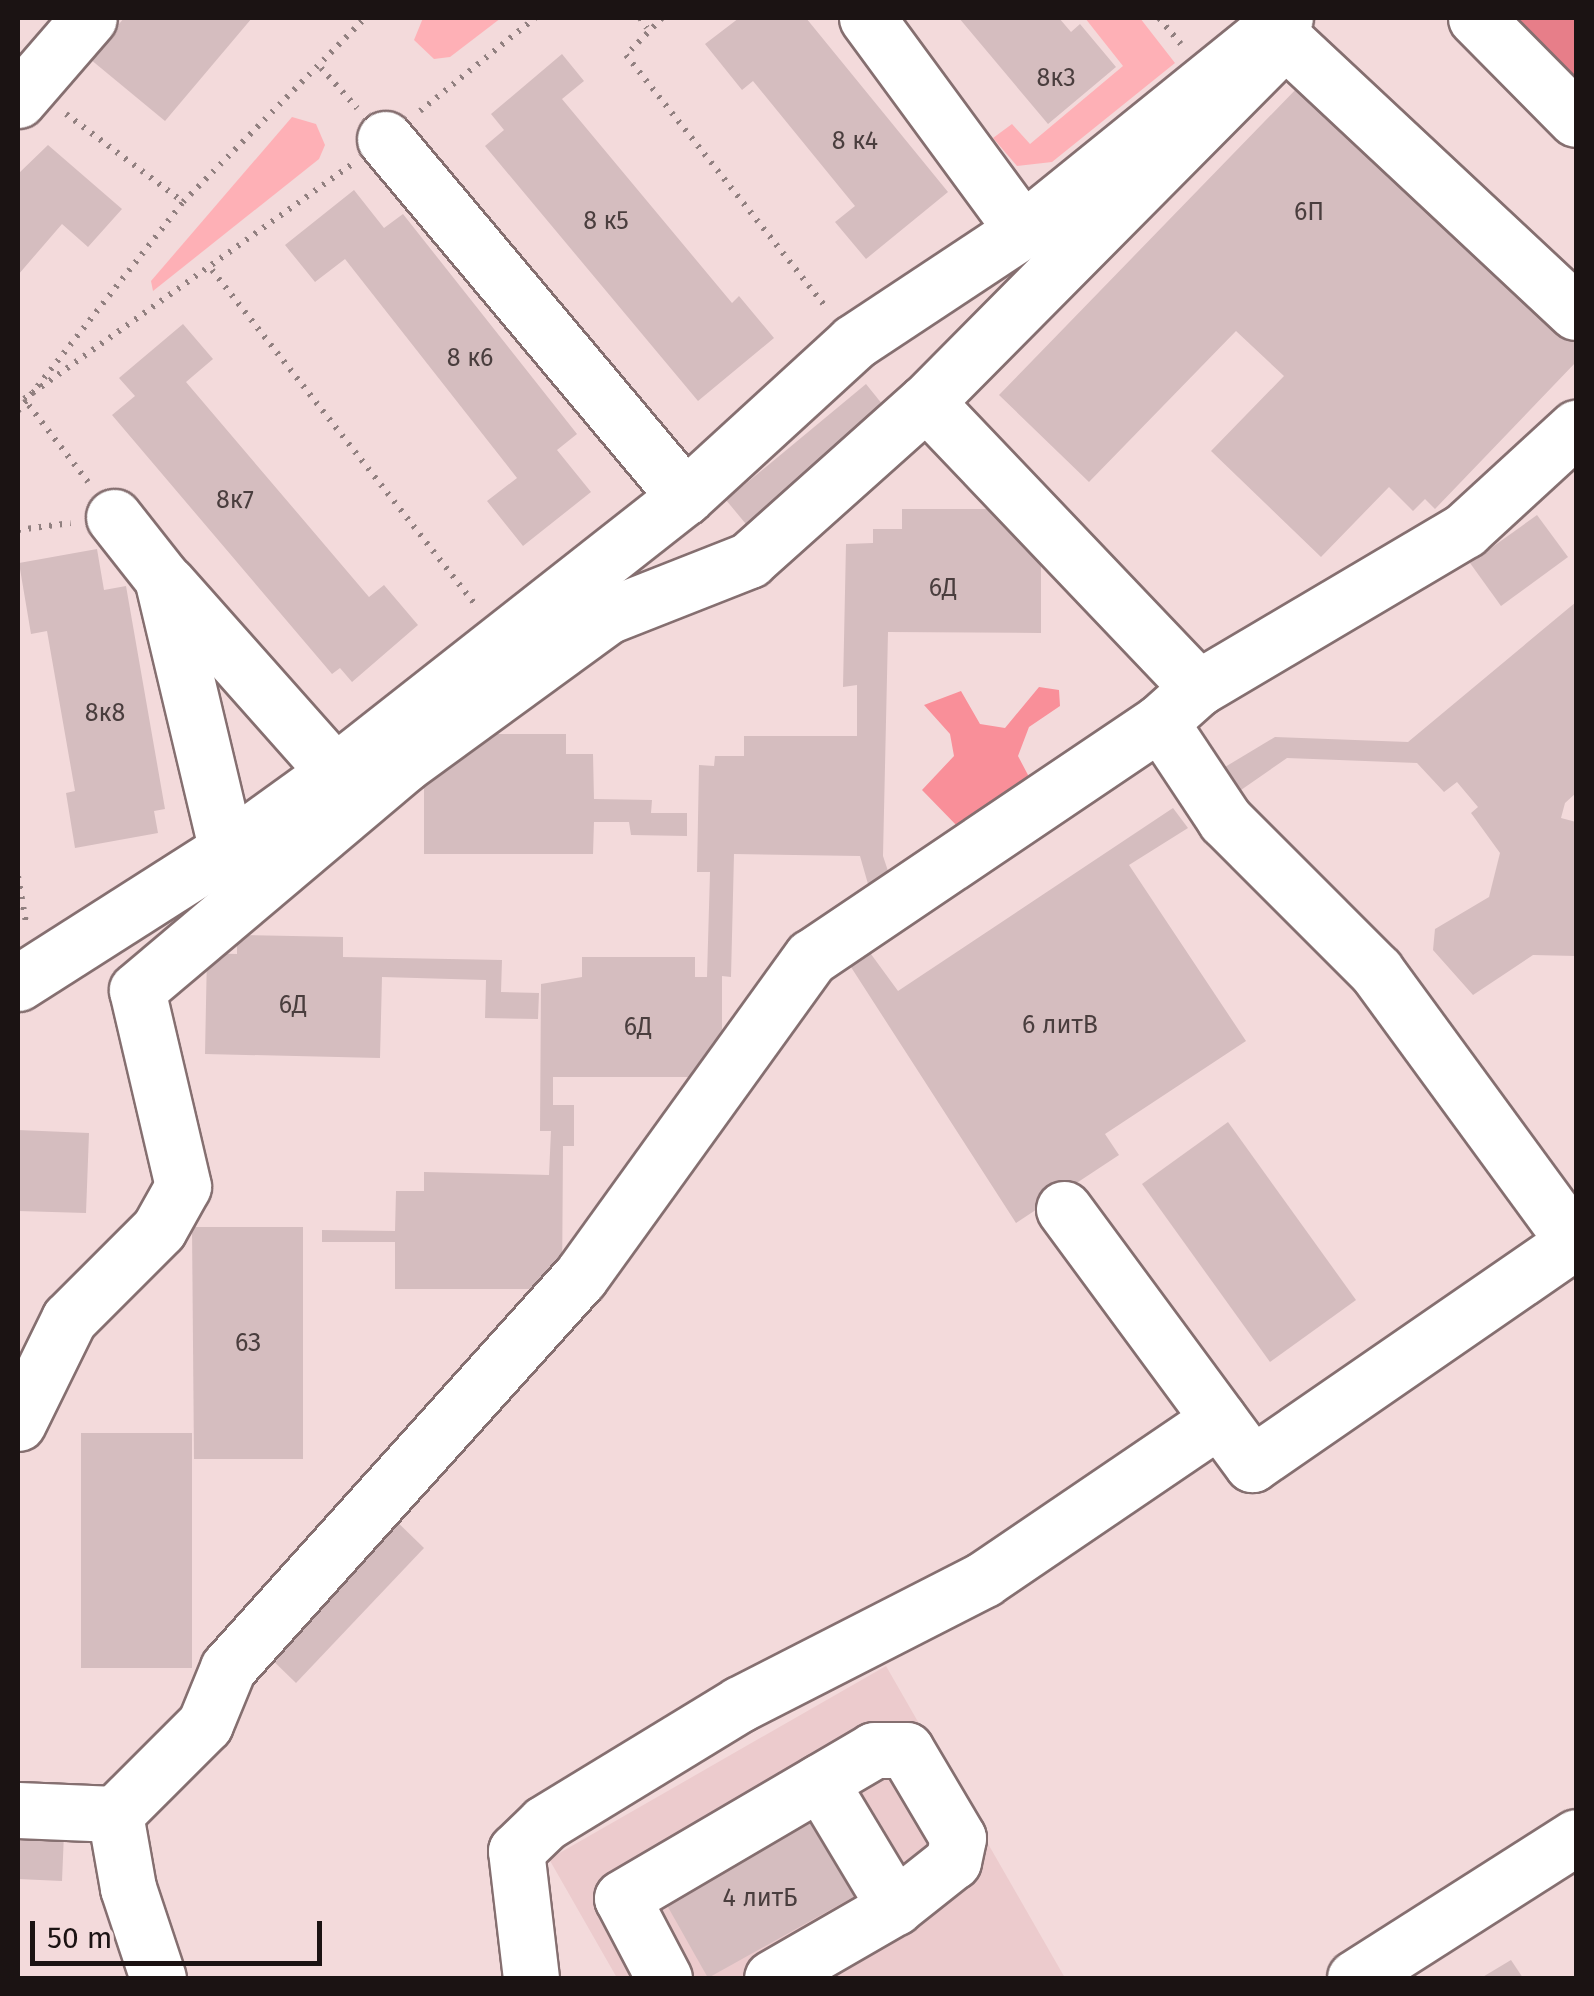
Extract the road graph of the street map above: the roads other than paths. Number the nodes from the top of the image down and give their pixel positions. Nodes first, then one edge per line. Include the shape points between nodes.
1 (88, 18) edge
2 (867, 18) edge
3 (1285, 18) edge
4 (1476, 18) edge
5 (24, 93) edge
6 (1576, 119) edge
7 (386, 139) road end
8 (1023, 230) junction
9 (1576, 312) edge
10 (926, 402) junction
11 (1576, 428) edge
12 (686, 497) junction
13 (114, 517) road end
14 (162, 578) junction
15 (1179, 705) junction
16 (335, 772) junction
17 (227, 850) junction
18 (18, 984) edge
19 (1064, 1209) dead end
20 (1576, 1243) edge
21 (1218, 1419) junction
22 (18, 1423) edge
23 (820, 1782) junction
24 (18, 1810) edge
25 (115, 1814) junction
26 (1576, 1837) edge
27 (896, 1908) junction
28 (158, 1978) edge
29 (531, 1978) edge
30 (664, 1978) edge
31 (772, 1978) edge
32 (1355, 1978) edge

1 - 5 street
2 - 8 street
3 - 8 street
4 - 6 street
7 - 12 street
8 - 12 street via 854,342
9 - 10 street via 1285,40
10 - 15 street
10 - 22 street via 748,560 608,616 403,765 138,990 183,1186 159,1229 68,1319
11 - 15 street via 1465,530
12 - 16 street
13 - 14 street
14 - 16 street
14 - 17 street
15 - 20 street via 1225,820 1376,971
15 - 25 street via 811,957 580,1277 228,1668 205,1724
16 - 17 street
17 - 18 street
19 - 21 street
20 - 21 street via 1252,1464
21 - 29 street via 984,1580 740,1704 545,1824 516,1851
23 - 27 street
23 - 27 street via 874,1750 906,1750 958,1838 953,1861
23 - 30 street via 622,1898
24 - 25 street
25 - 28 street via 128,1888
26 - 32 street
27 - 31 street

